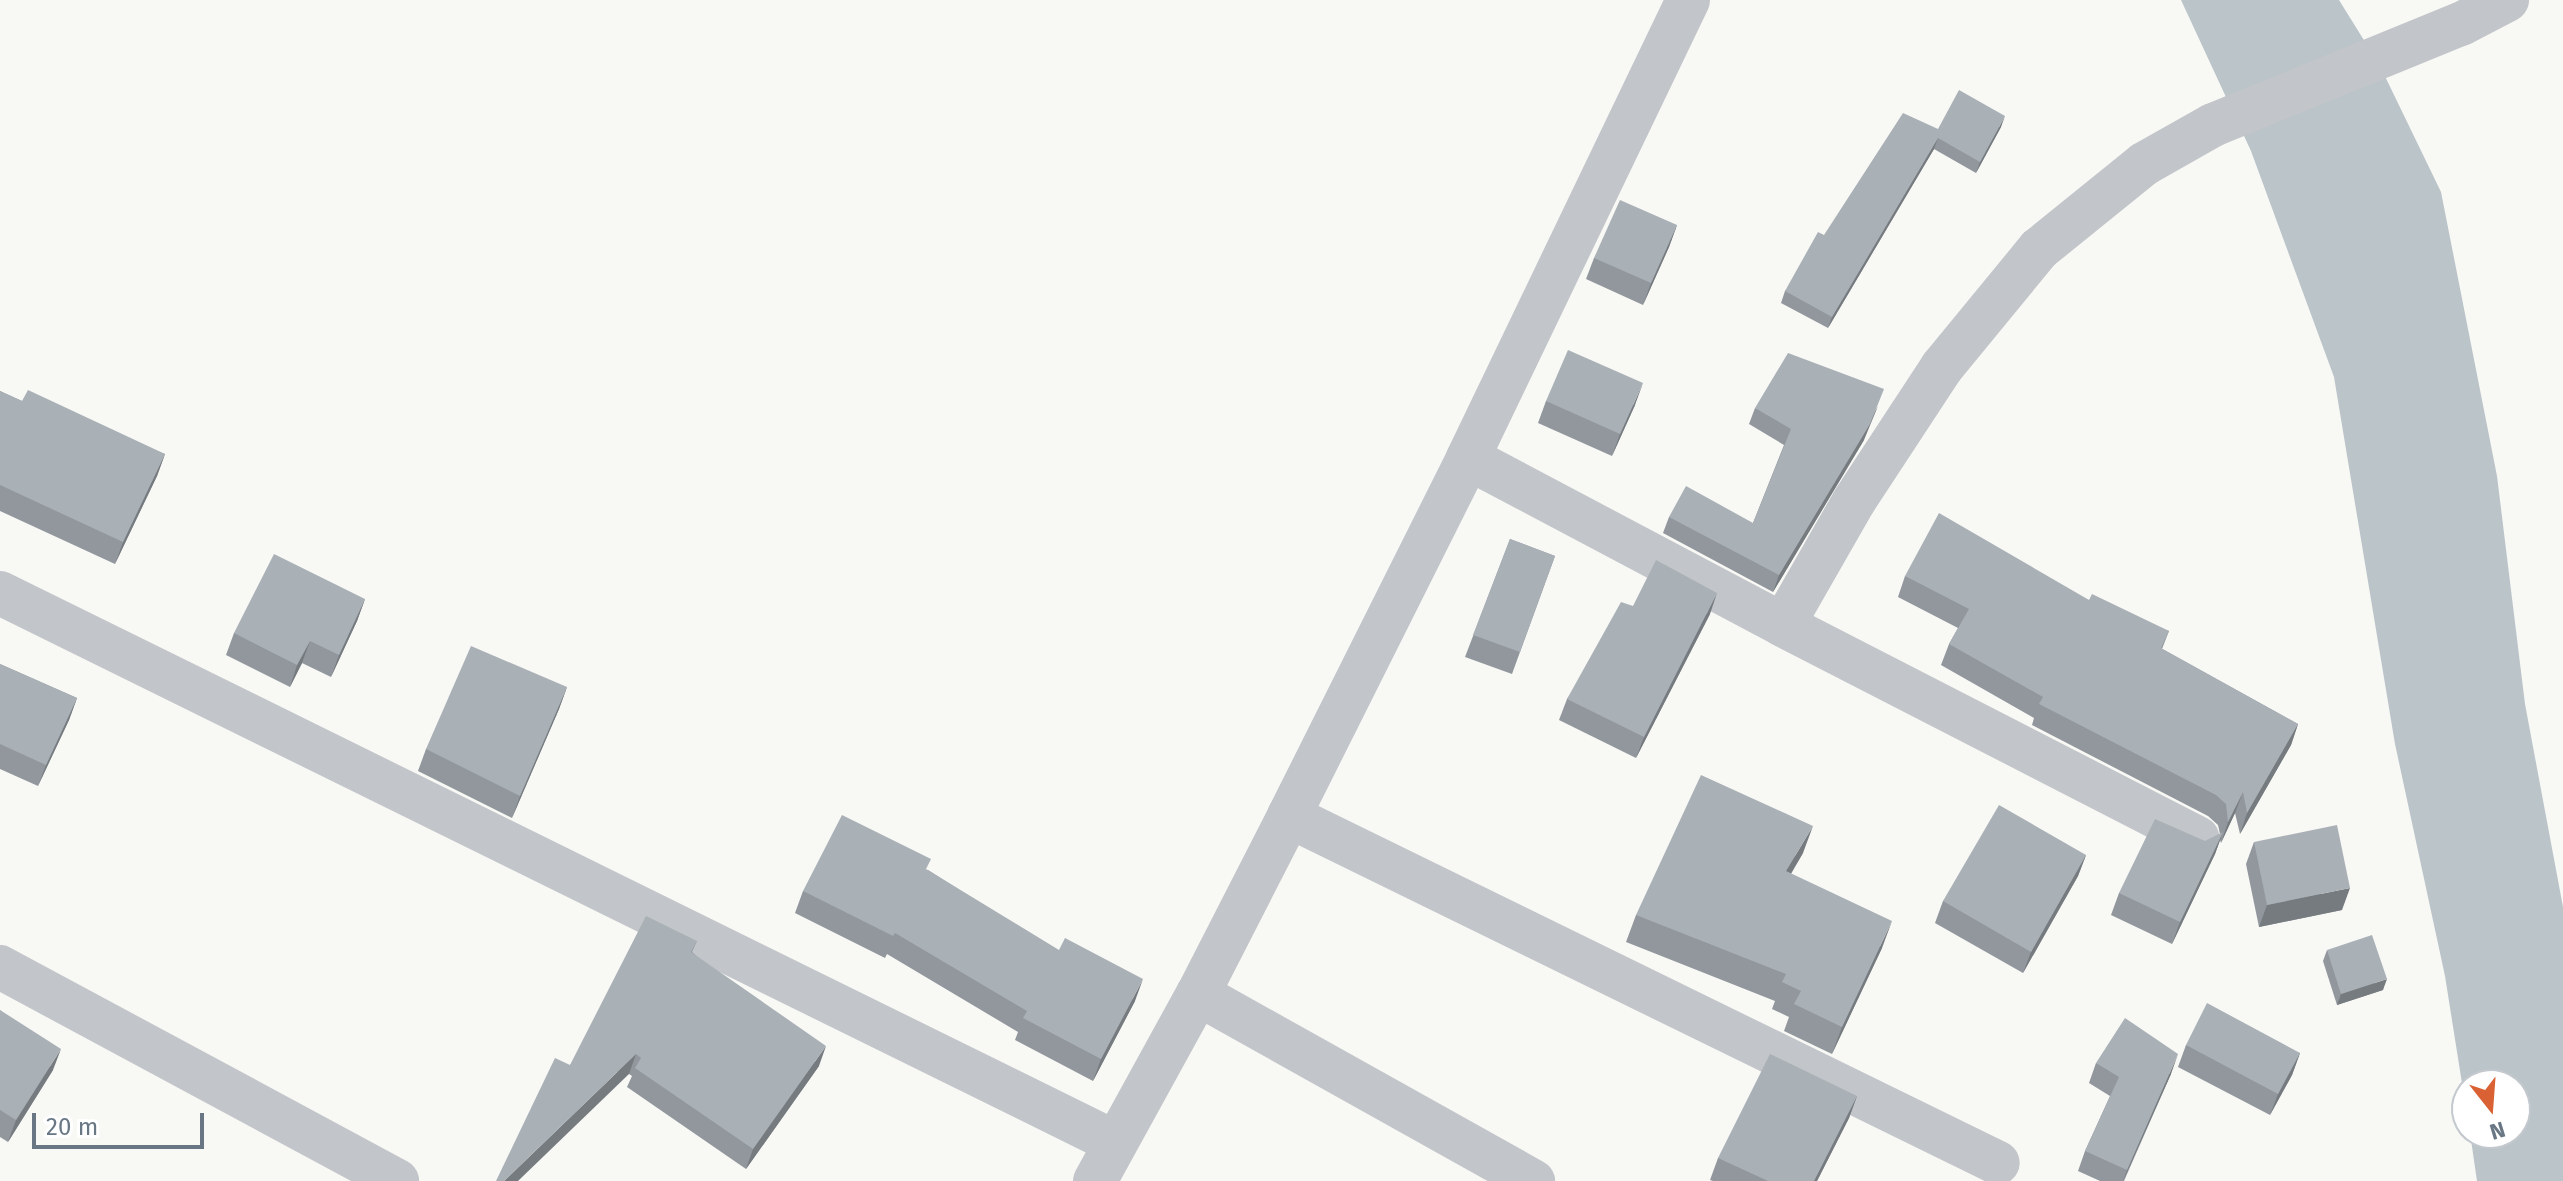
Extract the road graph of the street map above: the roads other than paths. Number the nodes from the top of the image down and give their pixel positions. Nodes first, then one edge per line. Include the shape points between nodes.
1 (1688, 0) edge
2 (2507, 0) edge
3 (1468, 458) junction
4 (0, 593) edge
5 (1783, 625) junction
6 (1289, 816) junction
7 (2197, 838) edge
8 (0, 967) edge
9 (1198, 994) junction
10 (1114, 1142) junction
11 (1998, 1163) dead end
12 (397, 1181) edge
13 (1095, 1181) edge
14 (1533, 1181) edge

1 - 3 street
2 - 5 street via 2461,24 2213,125 2144,164 2039,249 1942,367 1854,501
3 - 5 street
3 - 6 street
4 - 10 street
5 - 7 street
6 - 9 street
6 - 11 street
8 - 12 street
9 - 10 street
9 - 14 street
10 - 13 street

